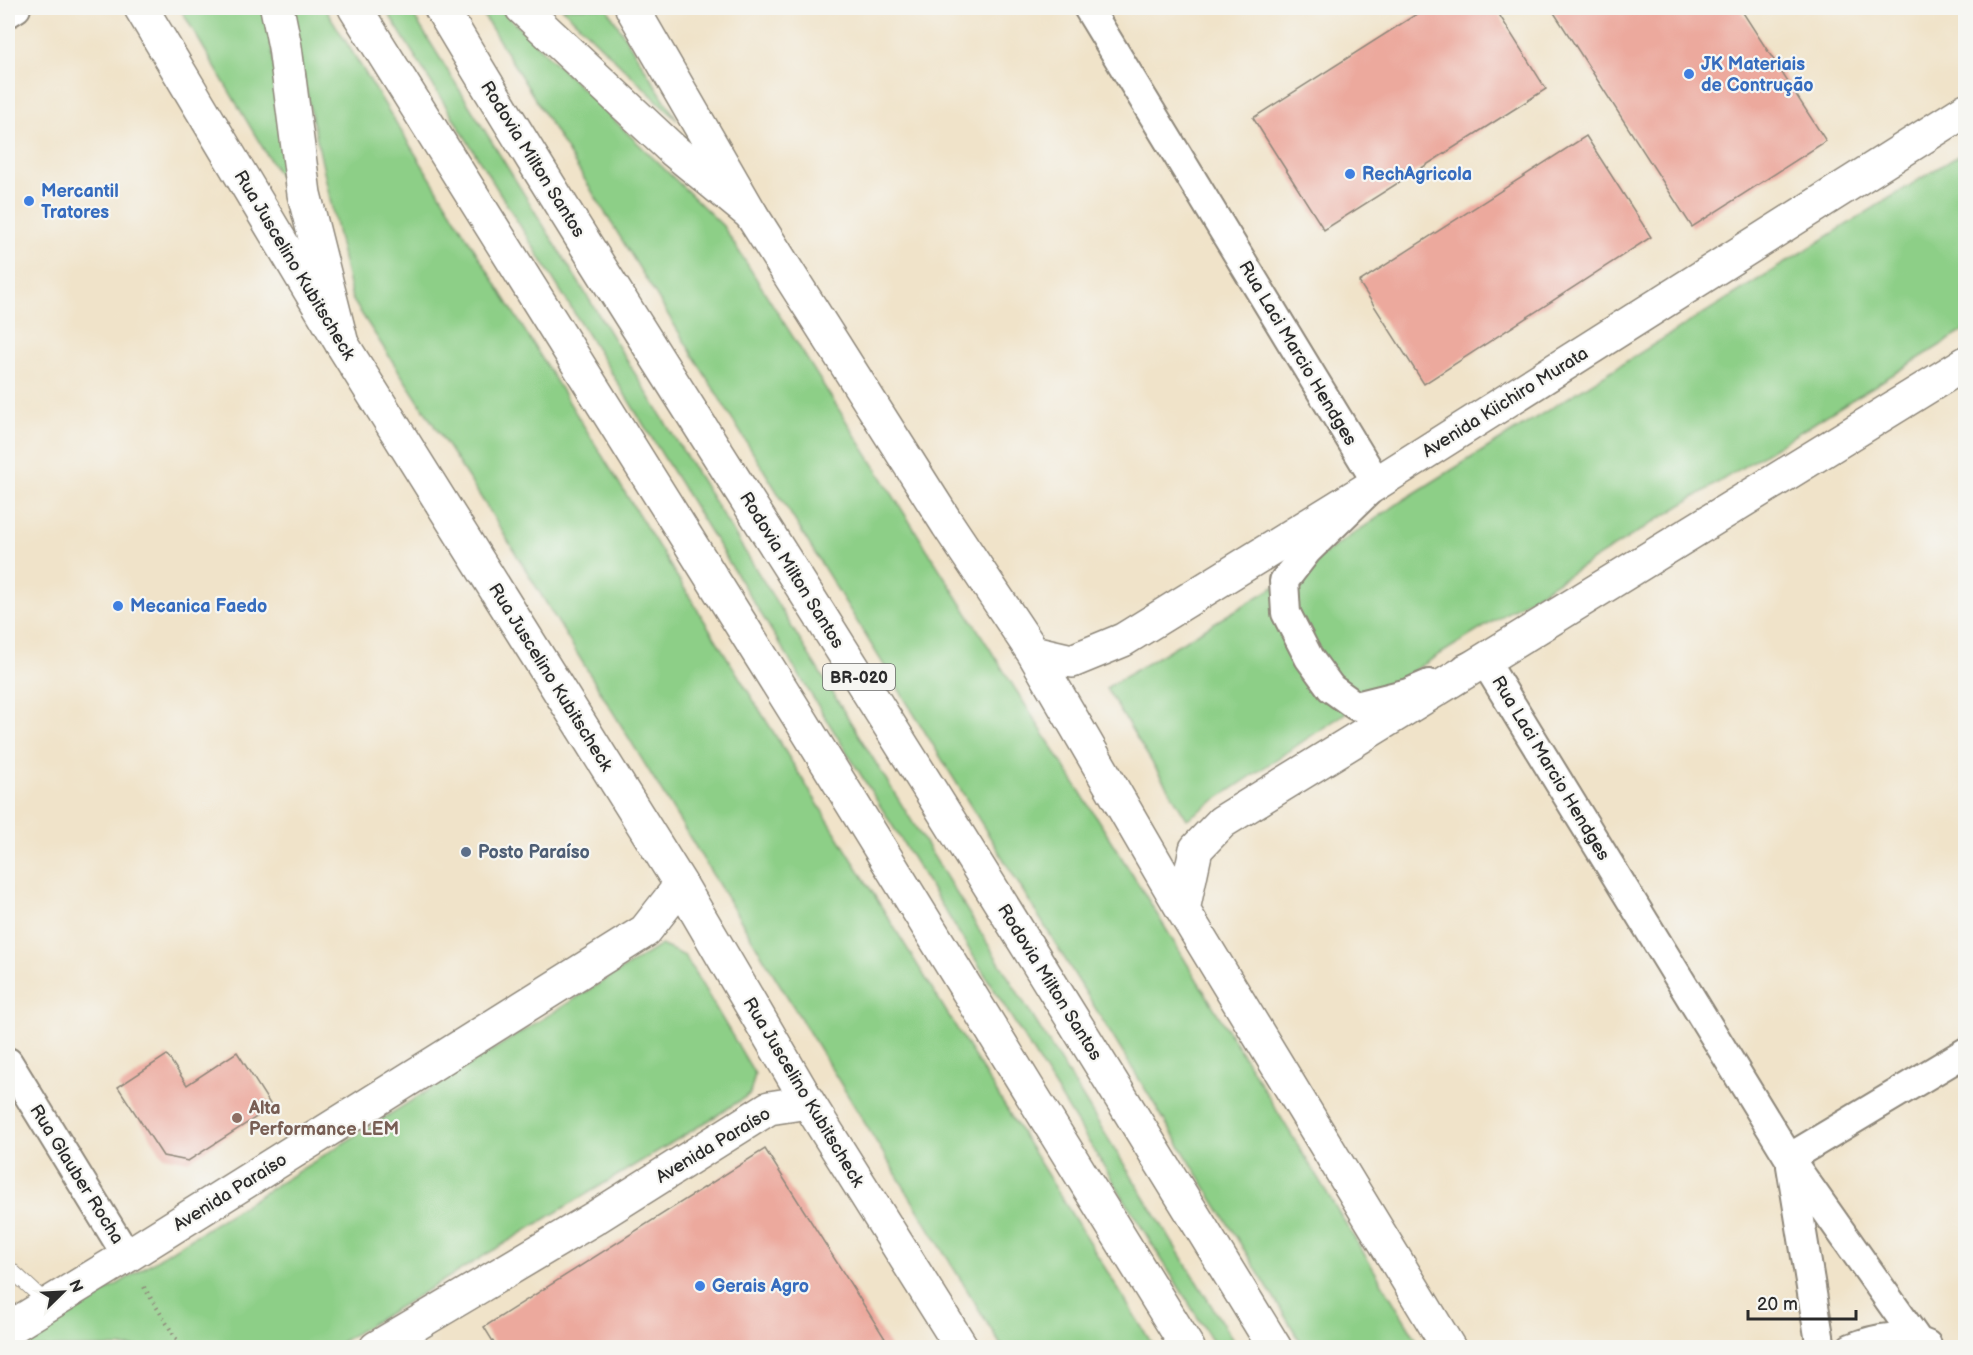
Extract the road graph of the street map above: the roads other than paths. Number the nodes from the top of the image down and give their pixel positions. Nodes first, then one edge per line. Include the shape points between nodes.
1 (16, 8) edge
2 (141, 8) edge
3 (277, 8) edge
4 (355, 8) edge
5 (441, 8) edge
6 (522, 8) edge
7 (632, 8) edge
8 (1088, 8) edge
9 (8, 13) edge
10 (1965, 110) edge
11 (751, 214) junction
12 (342, 344) junction
13 (1965, 363) edge
14 (1377, 483) junction
15 (1033, 652) junction
16 (1484, 660) junction
17 (681, 885) junction
18 (1183, 910) junction
19 (1965, 1052) edge
20 (8, 1062) edge
21 (807, 1102) junction
22 (1789, 1158) junction
23 (8, 1267) edge
24 (135, 1270) junction
25 (48, 1304) junction
26 (8, 1329) edge
27 (1925, 1344) edge
28 (376, 1347) edge
29 (962, 1347) edge
30 (1188, 1347) edge
31 (1275, 1347) edge
32 (1449, 1347) edge
33 (1821, 1347) edge
34 (1851, 1347) edge

1 - 9 street
2 - 12 main road, Rua Juscelino Kubitscheck
3 - 12 main road via 304,194
4 - 30 main road
5 - 31 main road, Rodovia Milton Santos / BR-020
6 - 11 main road via 674,150
7 - 11 main road
8 - 14 street, Rua Laci Marcio Hendges
10 - 14 main road, Avenida Kiichiro Murata
11 - 15 main road
12 - 17 main road, Rua Juscelino Kubitscheck
13 - 16 main road
14 - 15 main road, Avenida Kiichiro Murata via 1123,640 1072,661
14 - 16 street, Rua Laci Marcio Hendges via 1307,551 1284,581 1286,613 1309,658 1331,688 1356,706 1408,693
15 - 18 main road
16 - 18 main road via 1222,822 1196,849
16 - 22 street, Rua Laci Marcio Hendges
17 - 21 main road, Rua Juscelino Kubitscheck
17 - 24 main road, Avenida Paraíso via 645,931
18 - 32 main road
19 - 22 street
20 - 24 street, Rua Glauber Rocha
21 - 28 main road, Avenida Paraíso via 769,1108 593,1219
21 - 29 main road, Rua Juscelino Kubitscheck
22 - 27 street, Rua Laci Marcio Hendges
22 - 33 street, Rua Laci Marcio Hendges
23 - 25 lane
24 - 25 main road, Avenida Paraíso
25 - 26 main road, Avenida Paraíso
27 - 34 street via 1895,1337

